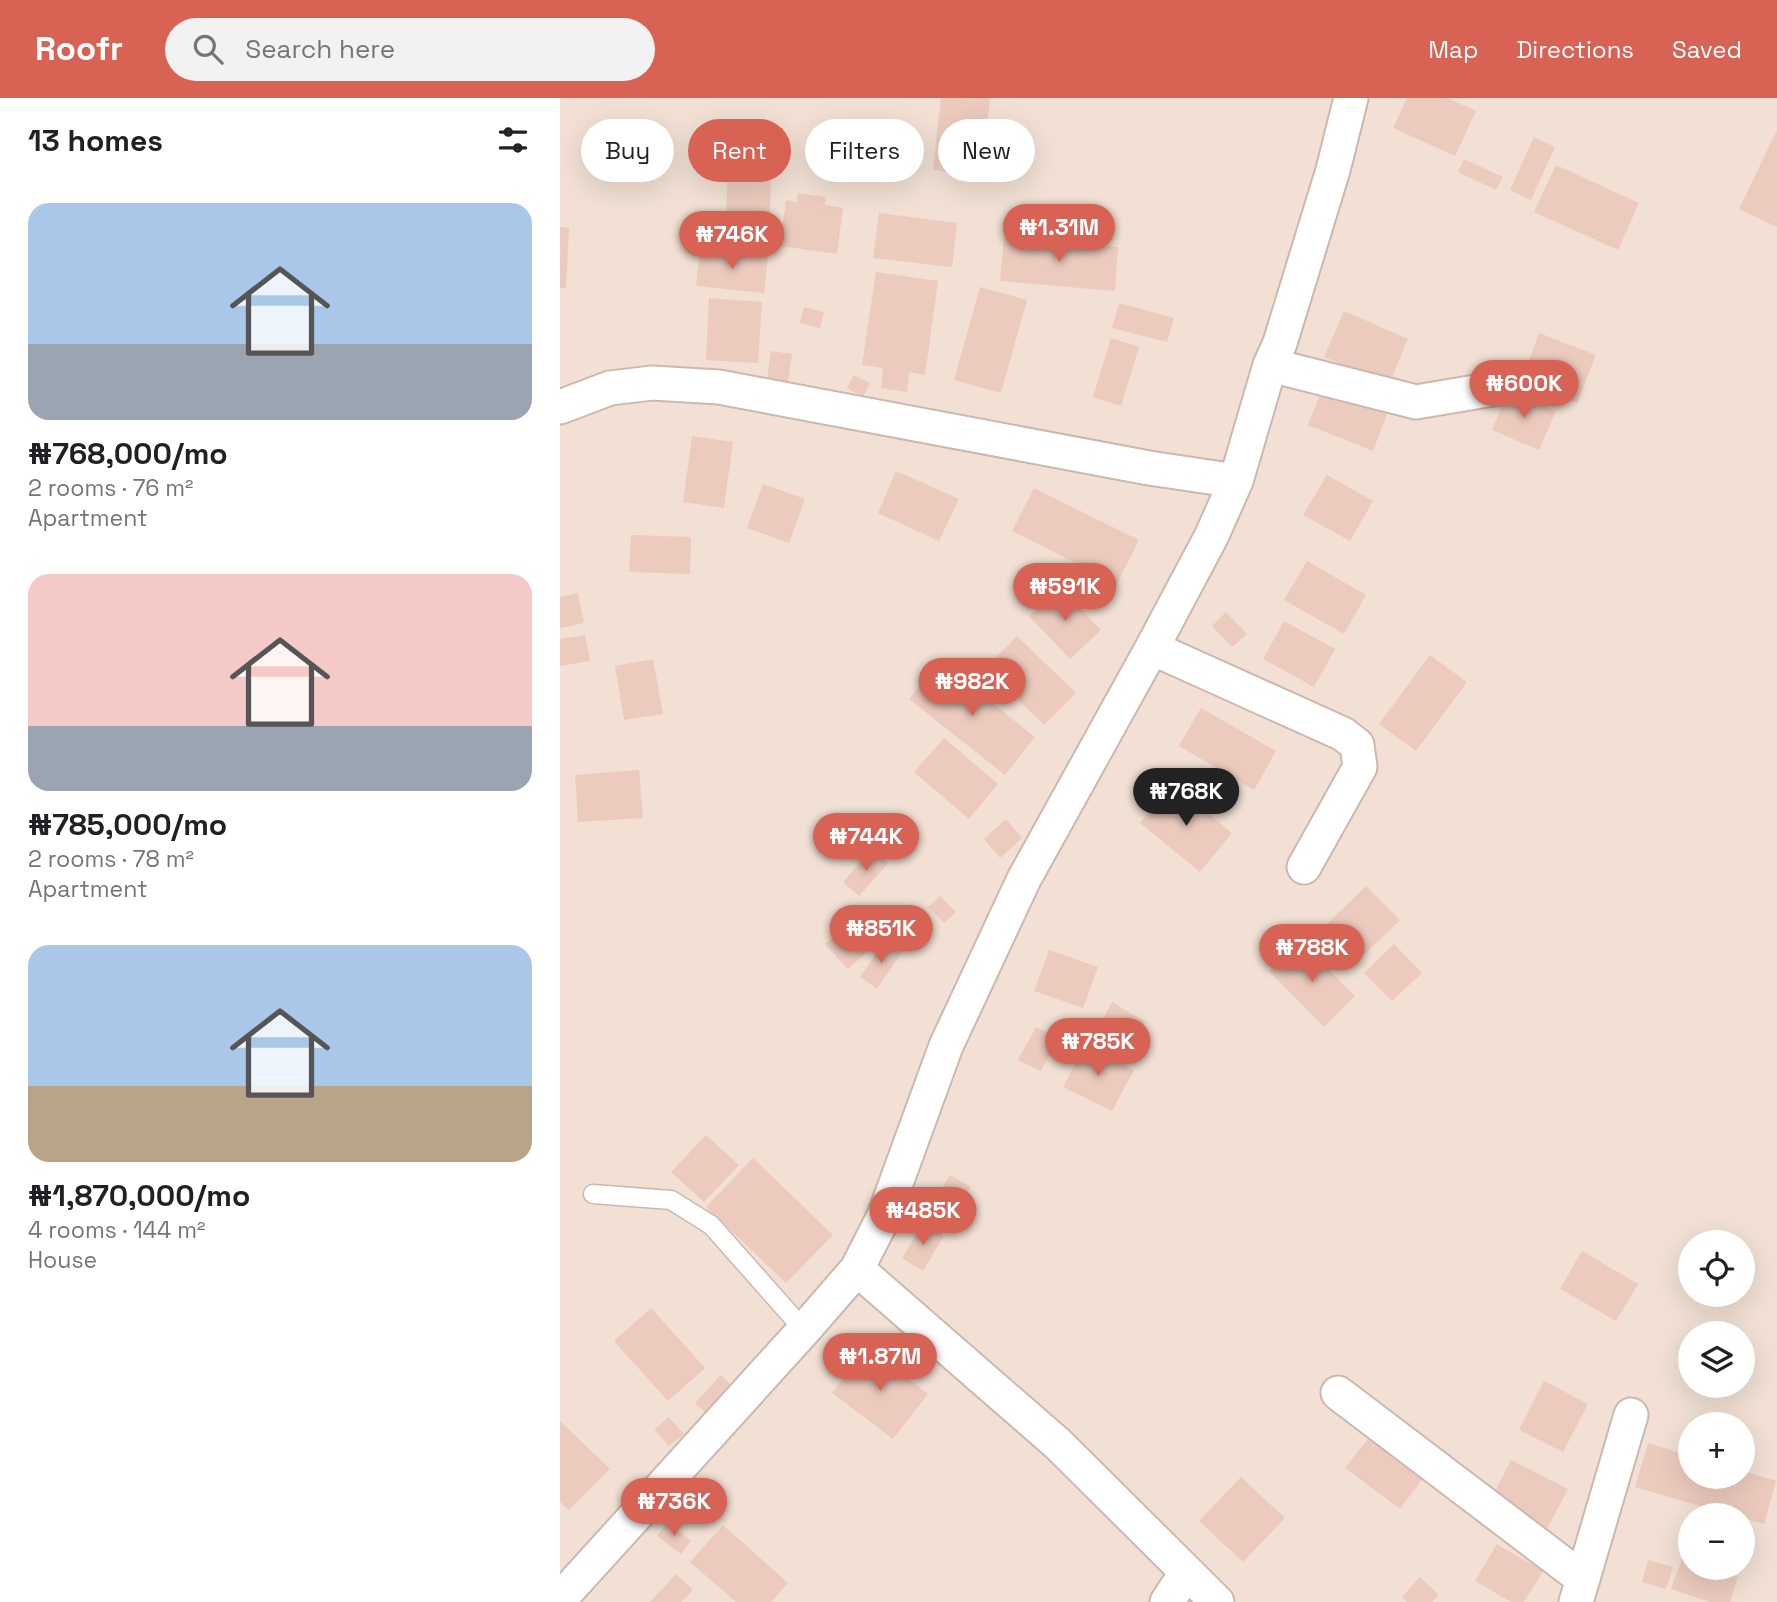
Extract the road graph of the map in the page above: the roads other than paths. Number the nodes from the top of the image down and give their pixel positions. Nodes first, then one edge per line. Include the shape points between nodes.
1 (1351, 98) edge
2 (1270, 365) junction
3 (1505, 387) dead end
4 (560, 407) edge
5 (1237, 481) junction
6 (1153, 648) junction
7 (1304, 867) dead end
8 (593, 1194) dead end
9 (857, 1269) junction
10 (804, 1330) junction
11 (1338, 1393) dead end
12 (1631, 1415) dead end
13 (1186, 1573) junction
14 (1580, 1590) edge
15 (560, 1599) edge
16 (1167, 1602) edge
17 (1217, 1602) edge

1 - 2 street via 1333,170
2 - 3 street via 1416,402
2 - 5 street
4 - 5 street via 610,388 652,383 719,387
5 - 6 street
6 - 7 street via 1343,734 1357,745 1360,767
6 - 9 street via 1024,879 946,1046 884,1216
8 - 10 lane via 671,1200 681,1206 710,1226
9 - 10 street
9 - 13 street via 1058,1444
10 - 15 street
11 - 14 street
12 - 14 street
13 - 16 street
13 - 17 street

